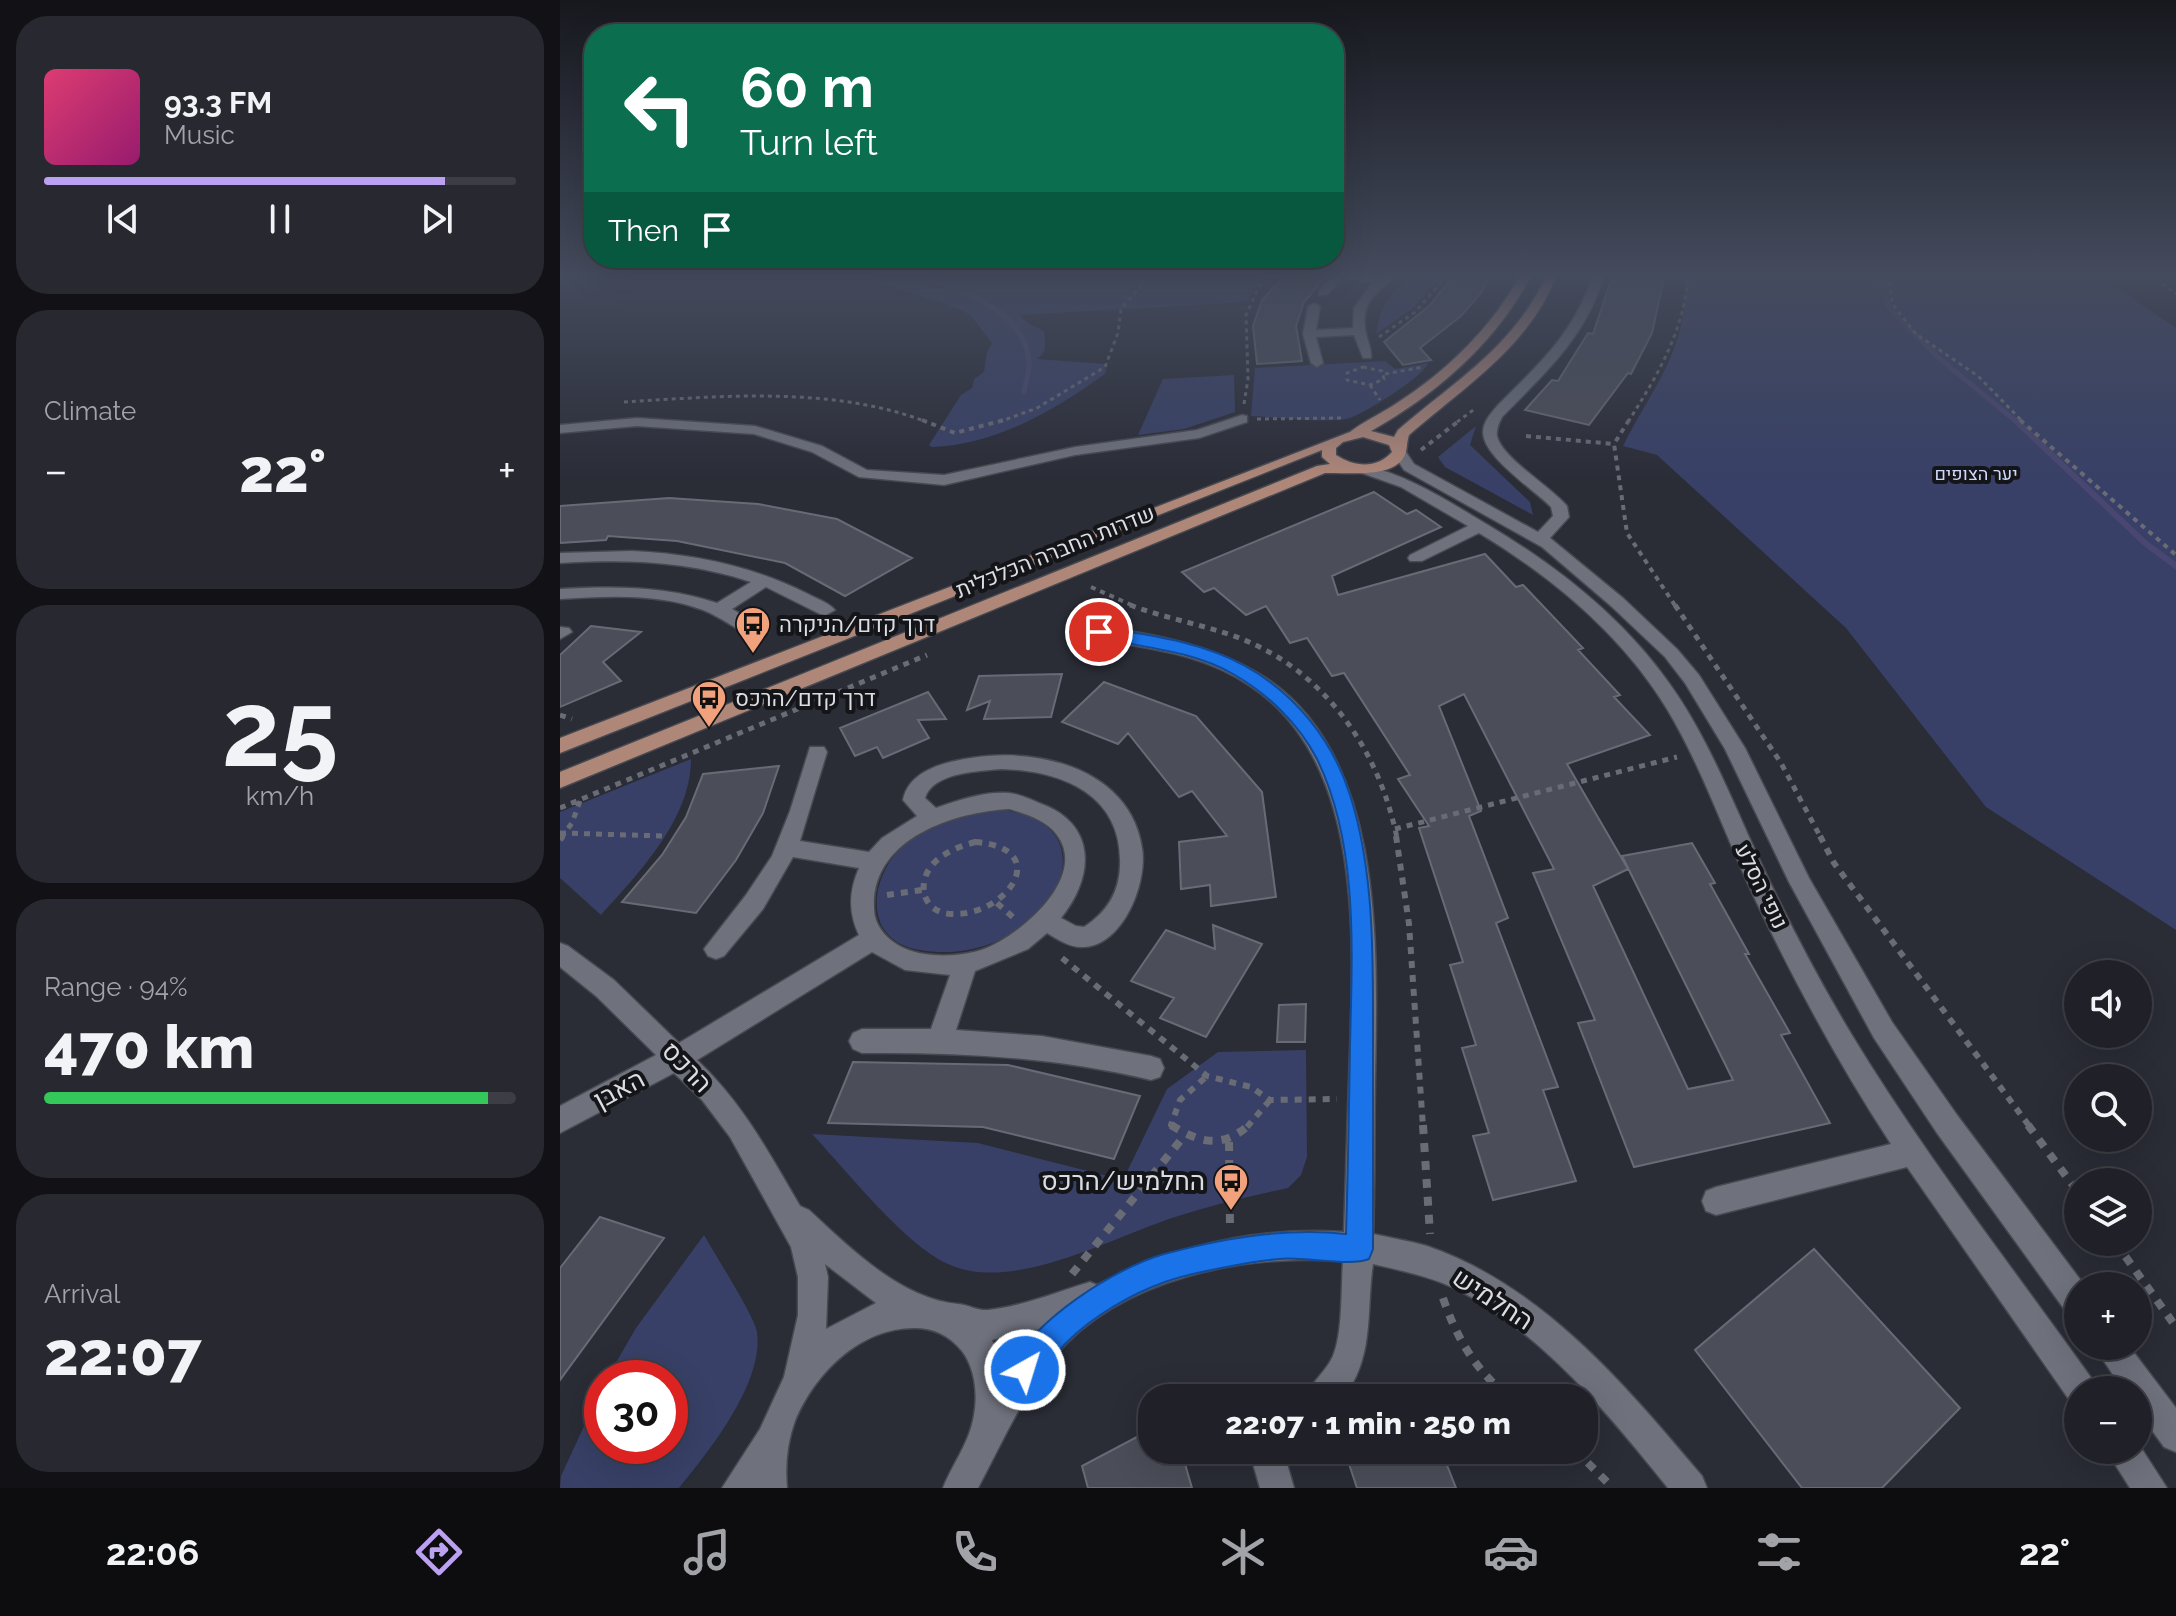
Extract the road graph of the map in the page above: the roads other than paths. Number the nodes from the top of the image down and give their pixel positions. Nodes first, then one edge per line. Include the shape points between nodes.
1 (1312, 343) edge
2 (1363, 343) edge
3 (1473, 343) edge
4 (1506, 343) edge
5 (1568, 343) edge
6 (1365, 350) road end
7 (1317, 363) dead end
8 (1242, 419) road end
9 (560, 429) edge
10 (1356, 433) junction
11 (1338, 439) junction
12 (1398, 449) junction
13 (1356, 468) junction
14 (1480, 526) junction
15 (1540, 539) junction
16 (560, 558) edge
17 (1416, 558) dead end
18 (766, 580) junction
19 (560, 594) edge
20 (718, 610) junction
21 (826, 610) dead end
22 (1076, 629) dead end
23 (759, 632) dead end
24 (560, 746) edge
25 (817, 752) dead end
26 (560, 780) edge
27 (931, 816) junction
28 (789, 848) junction
29 (876, 862) junction
30 (1040, 928) junction
31 (873, 939) junction
32 (716, 949) dead end
33 (560, 953) edge
34 (966, 963) junction
35 (862, 1041) dead end
36 (940, 1041) junction
37 (678, 1057) junction
38 (1151, 1068) dead end
39 (560, 1120) edge
40 (1914, 1152) junction
41 (1716, 1201) dead end
42 (785, 1207) junction
43 (1360, 1249) junction
44 (1139, 1279) junction
45 (2064, 1283) edge
46 (920, 1310) junction
47 (952, 1318) junction
48 (2120, 1360) edge
49 (2071, 1376) edge
50 (799, 1384) junction
51 (1335, 1384) edge
52 (775, 1432) junction
53 (985, 1435) junction
54 (2176, 1435) edge
55 (1270, 1464) edge
56 (2133, 1464) edge
57 (739, 1488) edge
58 (770, 1488) edge
59 (960, 1488) edge
60 (1277, 1488) edge
61 (1690, 1488) edge
62 (2150, 1488) edge

1 - 7 street
2 - 6 street
3 - 10 main road via 1403,405
4 - 12 main road via 1403,433
5 - 15 street via 1491,425 1491,440 1500,452 1559,506 1561,517
8 - 9 street via 1199,434 1075,451 944,480 864,474 817,449 755,430 637,422
10 - 11 main road, שדרות החברה הכלכלית
10 - 12 main road via 1388,438
11 - 13 main road via 1328,453 1336,463
11 - 24 main road, שדרות החברה הכלכלית
12 - 13 main road, שדרות החברה הכלכלית via 1389,464
12 - 15 street, נופי הסלע via 1409,467
13 - 14 street, נופי הסלע via 1382,474
13 - 26 main road, שדרות החברה הכלכלית via 1322,469
14 - 17 street
14 - 40 street, נופי הסלע via 1548,571 1622,639 1661,685 1700,752 1810,983
15 - 45 street, נופי הסלע via 1649,631 1707,700 1883,1030
16 - 18 street via 666,558 724,566
18 - 20 street
18 - 21 street
19 - 20 street via 668,597
20 - 23 street
22 - 43 street via 1177,645 1239,670 1282,701 1325,757 1349,831 1359,905
25 - 28 street
27 - 29 street via 900,836
27 - 30 street via 994,800 1026,804 1057,819 1072,840 1076,868 1067,895
27 - 30 street via 914,800 916,789 941,773 979,764 1055,768 1100,790 1119,811 1131,839 1133,861 1122,904 1093,935 1082,938
28 - 29 street
28 - 32 street via 749,912
29 - 31 street via 861,906
30 - 34 street via 994,956
31 - 34 street via 906,961
31 - 37 street, האבן
33 - 37 street, הרכס
34 - 36 street
35 - 36 street
36 - 38 street via 1047,1046
37 - 39 street, האבן
37 - 42 street, הרכס via 740,1128
40 - 41 street
40 - 49 street, נופי הסלע
42 - 46 street, הרכס via 845,1264
42 - 50 street, הרכס via 805,1243 813,1277 813,1315
43 - 44 street, החלמיש via 1278,1245 1163,1268
43 - 51 street via 1350,1353
43 - 61 street, החלמיש via 1432,1263 1523,1314 1616,1400
44 - 47 street, החלמיש via 1039,1314 984,1326
44 - 53 street, החלמיש via 1088,1306 1056,1332
46 - 47 street, החלמיש
46 - 50 street via 885,1314 847,1332 814,1361
47 - 53 street via 976,1340 989,1371 992,1406
48 - 54 street
50 - 52 street
52 - 57 street
52 - 58 street
53 - 59 street
55 - 60 street
56 - 62 street

